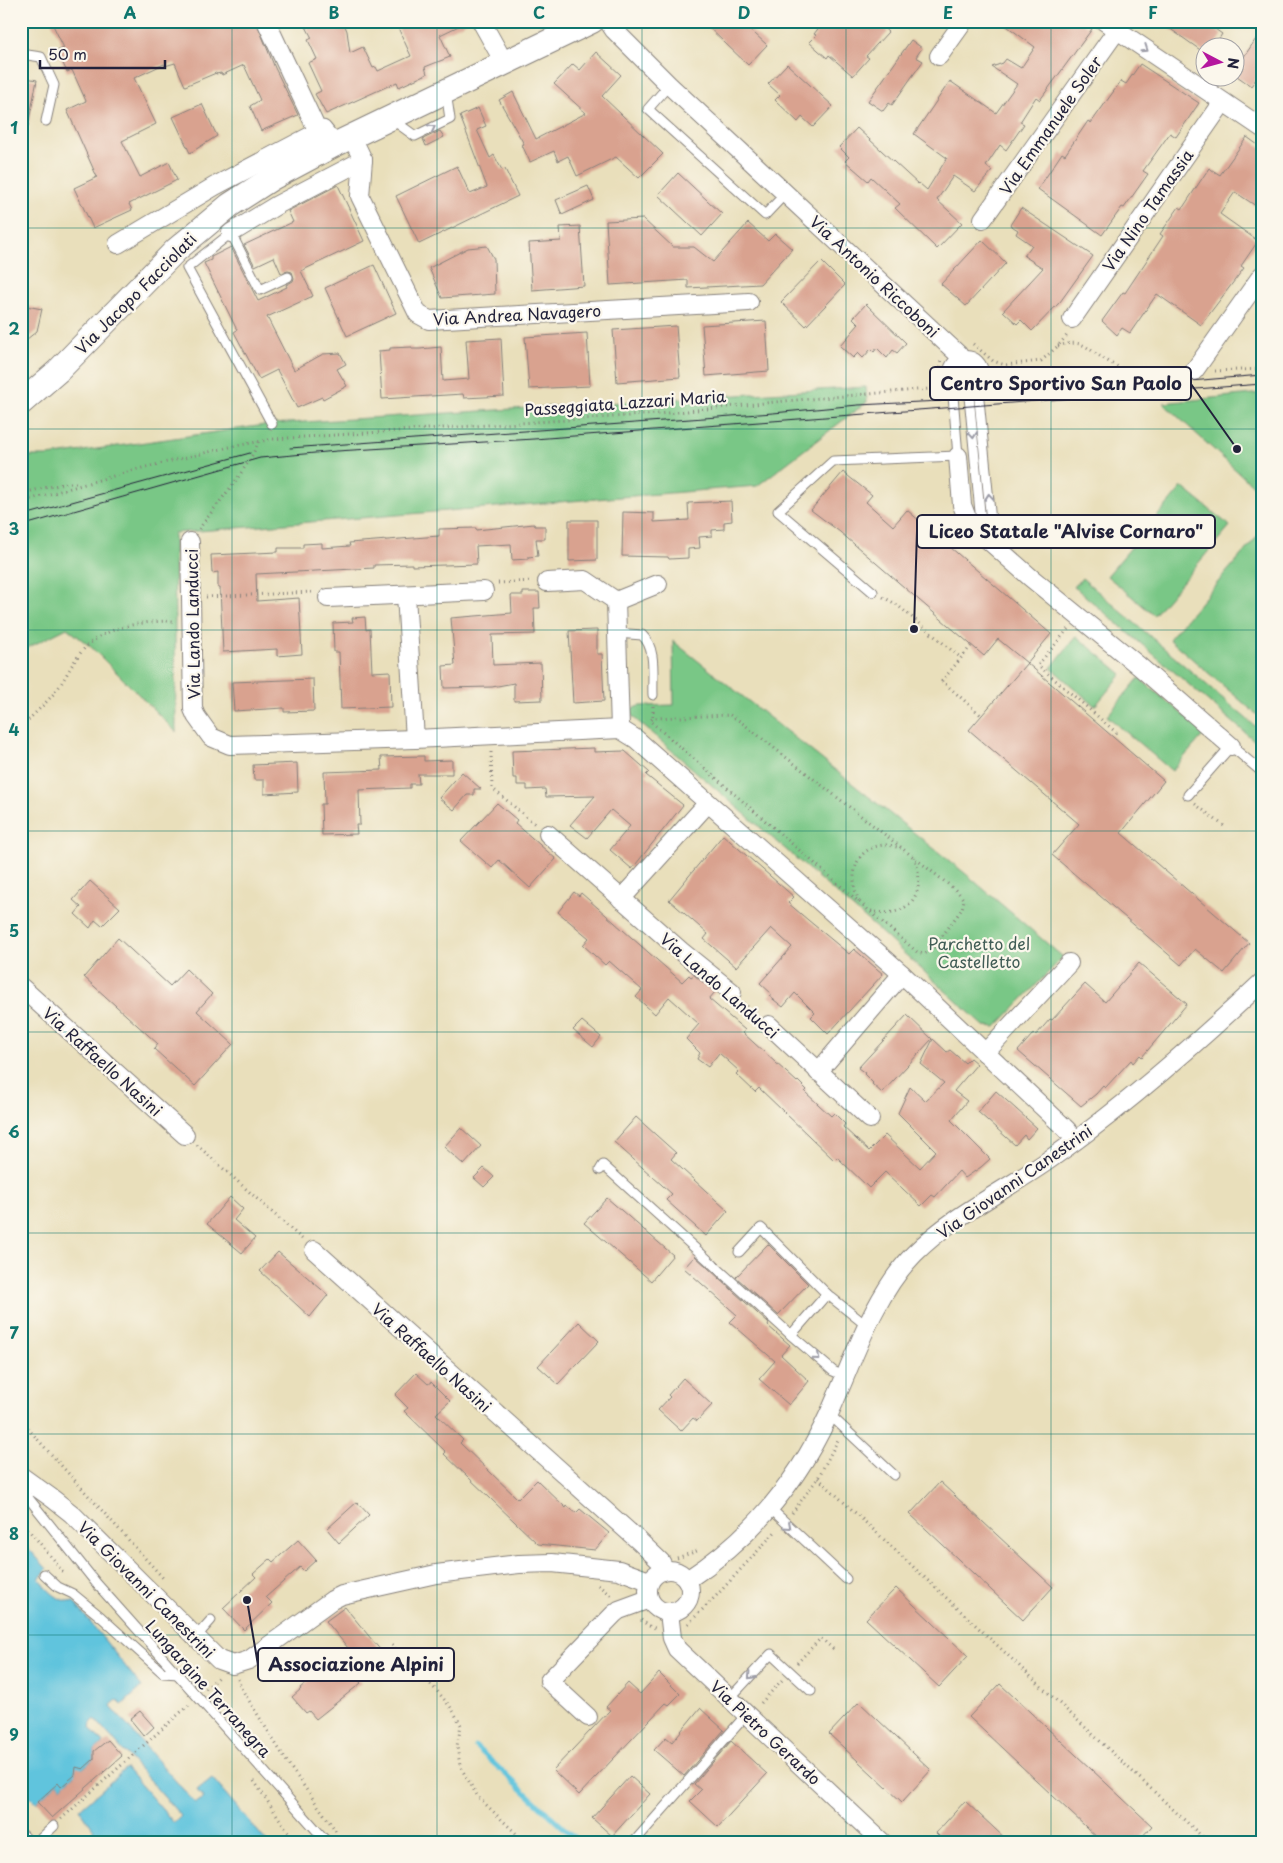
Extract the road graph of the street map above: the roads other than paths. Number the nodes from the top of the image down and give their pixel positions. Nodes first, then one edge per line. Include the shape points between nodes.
1 (266, 21) edge
2 (480, 21) edge
3 (592, 21) edge
4 (608, 21) edge
5 (964, 21) edge
6 (1111, 26) edge
7 (21, 54) edge
8 (938, 56) dead end
9 (504, 64) junction
10 (669, 86) junction
11 (1223, 102) junction
12 (46, 121) dead end
13 (1262, 128) edge
14 (334, 139) junction
15 (363, 160) junction
16 (786, 194) junction
17 (983, 219) dead end
18 (231, 233) junction
19 (118, 244) dead end
20 (1262, 275) edge
21 (288, 277) dead end
22 (750, 302) dead end
23 (1072, 319) road end
24 (1197, 366) dead end
25 (970, 383) junction
26 (21, 403) edge
27 (272, 424) dead end
28 (958, 456) junction
29 (988, 541) junction
30 (190, 542) road end
31 (547, 582) road end
32 (658, 584) dead end
33 (484, 591) road end
34 (873, 592) road end
35 (406, 595) junction
36 (328, 598) road end
37 (616, 601) junction
38 (617, 633) junction
39 (652, 695) dead end
40 (620, 729) junction
41 (415, 739) junction
42 (1231, 746) junction
43 (1262, 772) edge
44 (1189, 797) road end
45 (707, 804) junction
46 (548, 834) road end
47 (621, 899) junction
48 (1069, 963) dead end
49 (902, 974) junction
50 (1262, 982) edge
51 (21, 988) edge
52 (732, 992) road end
53 (768, 1025) road end
54 (985, 1053) junction
55 (818, 1072) junction
56 (870, 1119) dead end
57 (191, 1140) road end
58 (1076, 1140) junction
59 (600, 1170) dead end
60 (314, 1250) road end
61 (739, 1252) dead end
62 (827, 1294) junction
63 (867, 1326) junction
64 (791, 1335) junction
65 (844, 1376) junction
66 (829, 1414) junction
67 (894, 1474) dead end
68 (22, 1477) edge
69 (770, 1508) junction
70 (665, 1570) junction
71 (44, 1574) dead end
72 (846, 1579) dead end
73 (687, 1580) junction
74 (650, 1581) junction
75 (649, 1599) junction
76 (669, 1612) junction
77 (211, 1620) dead end
78 (195, 1638) junction
79 (179, 1674) junction
80 (811, 1692) dead end
81 (730, 1698) junction
82 (748, 1714) junction
83 (588, 1717) dead end
84 (54, 1826) road end
85 (37, 1842) edge
86 (327, 1842) edge
87 (634, 1842) edge
88 (882, 1842) edge

1 - 14 street
2 - 9 street
3 - 9 main road, Via Jacopo Facciolati
4 - 10 street, Via Antonio Riccoboni
5 - 8 street
6 -> 11 street
6 - 17 street, Via Emmanuele Soler
7 - 12 lane via 41,58 54,85
9 - 14 main road, Via Jacopo Facciolati via 390,118
10 - 16 street, Via Antonio Riccoboni
10 - 16 lane via 648,109 765,216
11 - 13 street
11 - 23 street, Via Nino Tamassia
14 - 15 street
14 - 19 street, Via Jacopo Facciolati via 215,186
14 - 26 main road, Via Jacopo Facciolati via 230,205 198,231 148,276 58,370
15 - 18 street, Via Jacopo Facciolati
15 - 22 street, Via Andrea Navagero via 360,196 422,318
16 - 25 street, Via Antonio Riccoboni via 958,354 962,361 954,370 954,378
18 - 21 lane via 260,290
18 - 27 lane, Via Jacopo Facciolati via 187,268
20 - 24 street
25 - 28 lane via 953,388
25 -> 29 lane
29 -> 25 lane
28 - 29 street via 962,505 969,523
28 - 34 lane via 833,461 778,511
29 - 42 street
30 - 41 street, Via Lando Landucci via 193,709 210,738 230,745
31 - 37 street via 585,580
32 - 37 street
33 - 35 street
35 - 36 street
35 - 41 street
37 - 38 street
38 - 39 lane via 642,634 648,640 652,652
38 - 40 street
40 - 41 street, Via Lando Landucci
40 - 45 street via 636,739
42 - 43 lane
42 - 44 lane
45 - 47 street
45 - 49 street
46 - 47 street, Via Lando Landucci
47 - 52 street, Via Lando Landucci
48 - 54 street
49 - 54 street
49 - 55 street
50 - 58 street, Via Giovanni Canestrini via 1136,1093
51 - 57 street, Via Raffaello Nasini
53 - 55 street, Via Lando Landucci
54 - 58 street
55 - 56 street, Via Lando Landucci
58 - 63 street, Via Giovanni Canestrini via 936,1233 893,1280
59 - 64 lane via 604,1165
60 - 70 street, Via Raffaello Nasini via 639,1541
61 - 62 lane via 761,1228
62 - 63 lane
62 - 64 lane
63 - 65 street, Via Giovanni Canestrini
64 -> 65 lane via 833,1371
65 - 66 street, Via Giovanni Canestrini
66 - 67 lane
66 - 69 street, Via Giovanni Canestrini via 796,1474
68 - 78 street, Via Giovanni Canestrini via 72,1514
68 - 79 lane, Lungargine Terranegra via 26,1495 97,1584
69 -> 72 lane
69 - 73 street, Via Giovanni Canestrini via 718,1559
70 - 73 street via 677,1570
70 - 74 street via 655,1574
71 - 79 lane via 58,1587 73,1594 163,1673
73 - 76 street via 690,1592 686,1604
74 - 75 street
74 - 78 street, Via Giovanni Canestrini via 619,1570 552,1563 436,1574 342,1595 249,1660 228,1668
75 - 76 street via 657,1609
75 - 83 street via 614,1614 549,1681
76 - 81 street, Via Pietro Gerardo via 672,1638 677,1649
77 - 78 lane
79 - 86 lane, Lungargine Terranegra
80 -> 81 lane via 770,1654
81 - 82 street, Via Pietro Gerardo
82 - 87 lane
82 - 88 street, Via Pietro Gerardo
84 - 85 lane

